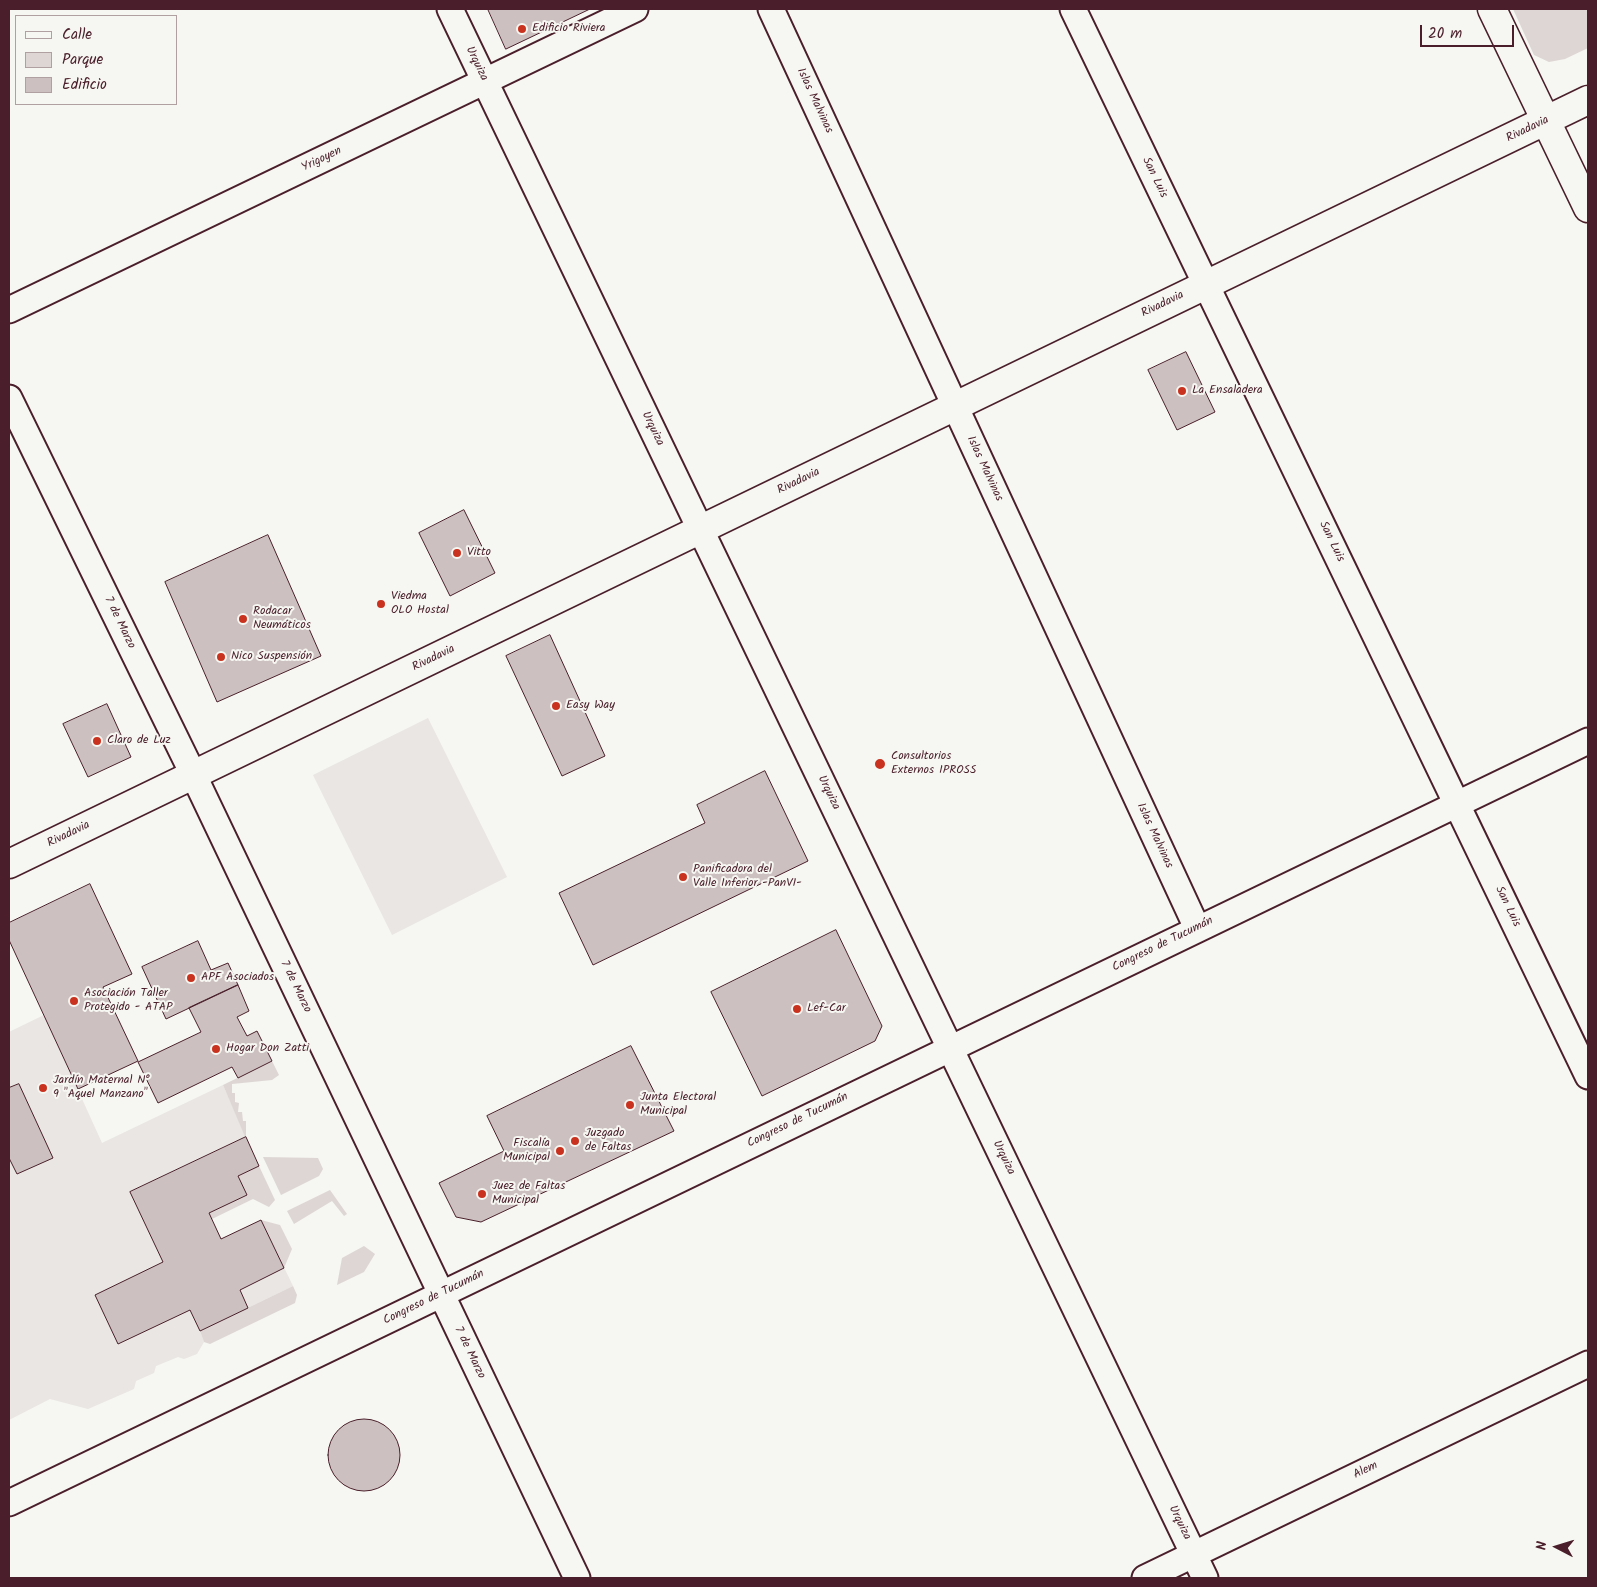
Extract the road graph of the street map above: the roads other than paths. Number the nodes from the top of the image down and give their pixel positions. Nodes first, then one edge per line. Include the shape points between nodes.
1 (450, 9) edge
2 (635, 9) edge
3 (771, 9) edge
4 (1073, 9) edge
5 (1492, 9) edge
6 (485, 81) junction
7 (1588, 100) edge
8 (1546, 122) junction
9 (1588, 208) edge
10 (1206, 285) junction
11 (9, 310) edge
12 (9, 398) edge
13 (955, 406) junction
14 (701, 530) junction
15 (1588, 741) edge
16 (194, 776) junction
17 (1457, 803) junction
18 (9, 864) edge
19 (1197, 928) junction
20 (950, 1048) junction
21 (1588, 1076) edge
22 (441, 1294) junction
23 (1588, 1364) edge
24 (9, 1503) edge
25 (1194, 1554) junction
26 (577, 1578) edge
27 (1145, 1578) edge
28 (1205, 1578) edge

1 - 6 street, Urquiza
2 - 6 street, Yrigoyen
3 - 13 street, Islas Malvinas
4 - 10 street, San Luis
5 - 8 main road
6 - 11 street, Yrigoyen
6 - 14 street, Urquiza
7 - 8 main road, Rivadavia
8 - 9 main road
8 - 10 main road, Rivadavia
10 - 13 main road, Rivadavia
10 - 17 street, San Luis
12 - 16 street, 7 de Marzo
13 - 14 main road, Rivadavia
13 - 19 street, Islas Malvinas
14 - 16 main road, Rivadavia
14 - 20 street, Urquiza
15 - 17 street, Congreso de Tucumán
16 - 18 main road, Rivadavia
16 - 22 street, 7 de Marzo
17 - 19 street, Congreso de Tucumán
17 - 21 street, San Luis
19 - 20 street, Congreso de Tucumán
20 - 22 street, Congreso de Tucumán
20 - 25 street, Urquiza
22 - 24 street, Congreso de Tucumán
22 - 26 street, 7 de Marzo
23 - 25 street, Alem
25 - 27 street, Alem
25 - 28 street, Urquiza

